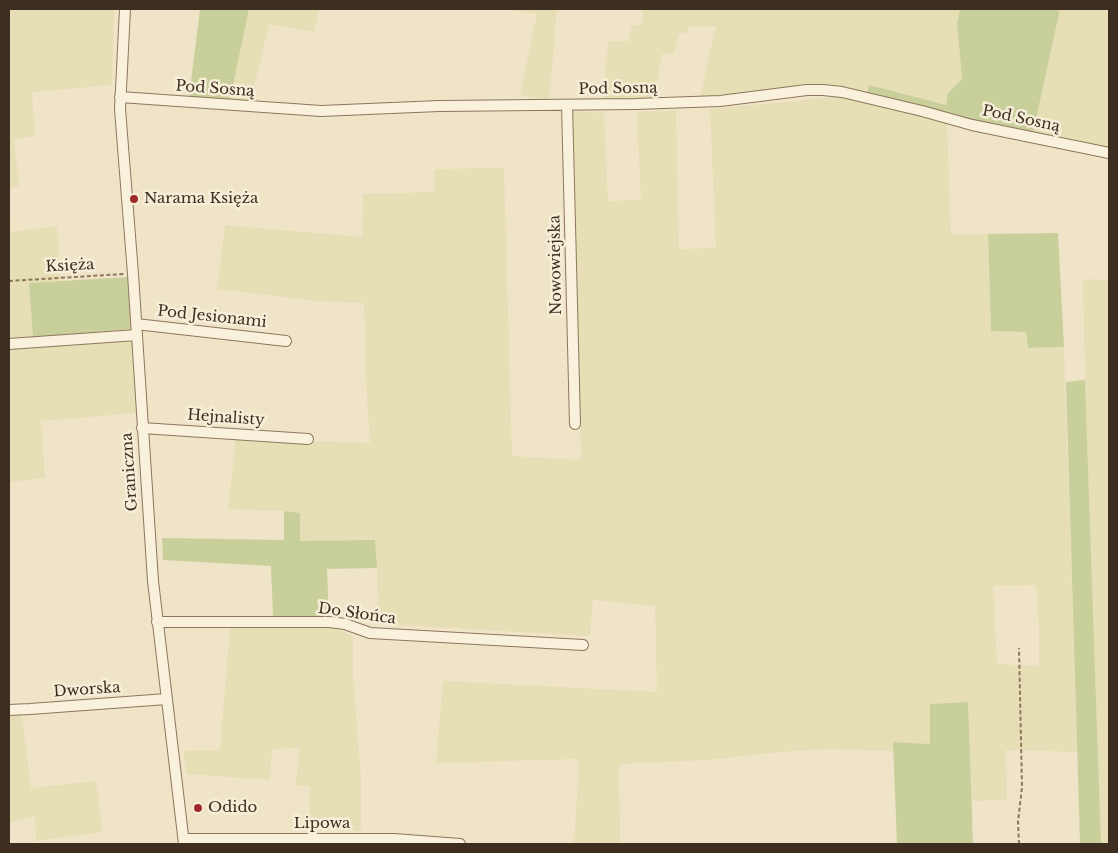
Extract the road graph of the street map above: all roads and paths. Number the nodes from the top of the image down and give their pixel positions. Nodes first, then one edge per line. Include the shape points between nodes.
1 (125, 9) edge
2 (120, 97) junction
3 (567, 105) junction
4 (1109, 153) edge
5 (133, 274) junction
6 (9, 281) edge
7 (136, 324) junction
8 (137, 335) junction
9 (286, 340) dead end
10 (9, 344) edge
11 (575, 424) dead end
12 (142, 428) junction
13 (308, 439) dead end
14 (157, 622) junction
15 (583, 646) dead end
16 (1020, 648) dead end
17 (166, 699) junction
18 (9, 710) edge
19 (184, 842) edge
20 (460, 844) edge
21 (1019, 844) edge

1 - 2 street, Graniczna
2 - 3 street, Pod Sosną via 320,111
2 - 5 street, Graniczna
3 - 4 street, Pod Sosną via 720,102 823,90
3 - 11 street, Nowowiejska
5 - 6 path, Księża
5 - 7 street, Graniczna
7 - 8 street, Graniczna
7 - 9 street, Pod Jesionami
8 - 10 street
8 - 12 street, Graniczna
12 - 13 street, Hejnalisty
12 - 14 street, Graniczna
14 - 15 street, Do Słońca via 329,622 370,633
14 - 17 street, Graniczna
16 - 21 path via 1022,787
17 - 18 street, Dworska
17 - 19 street, Graniczna
19 - 20 street, Lipowa via 394,839

